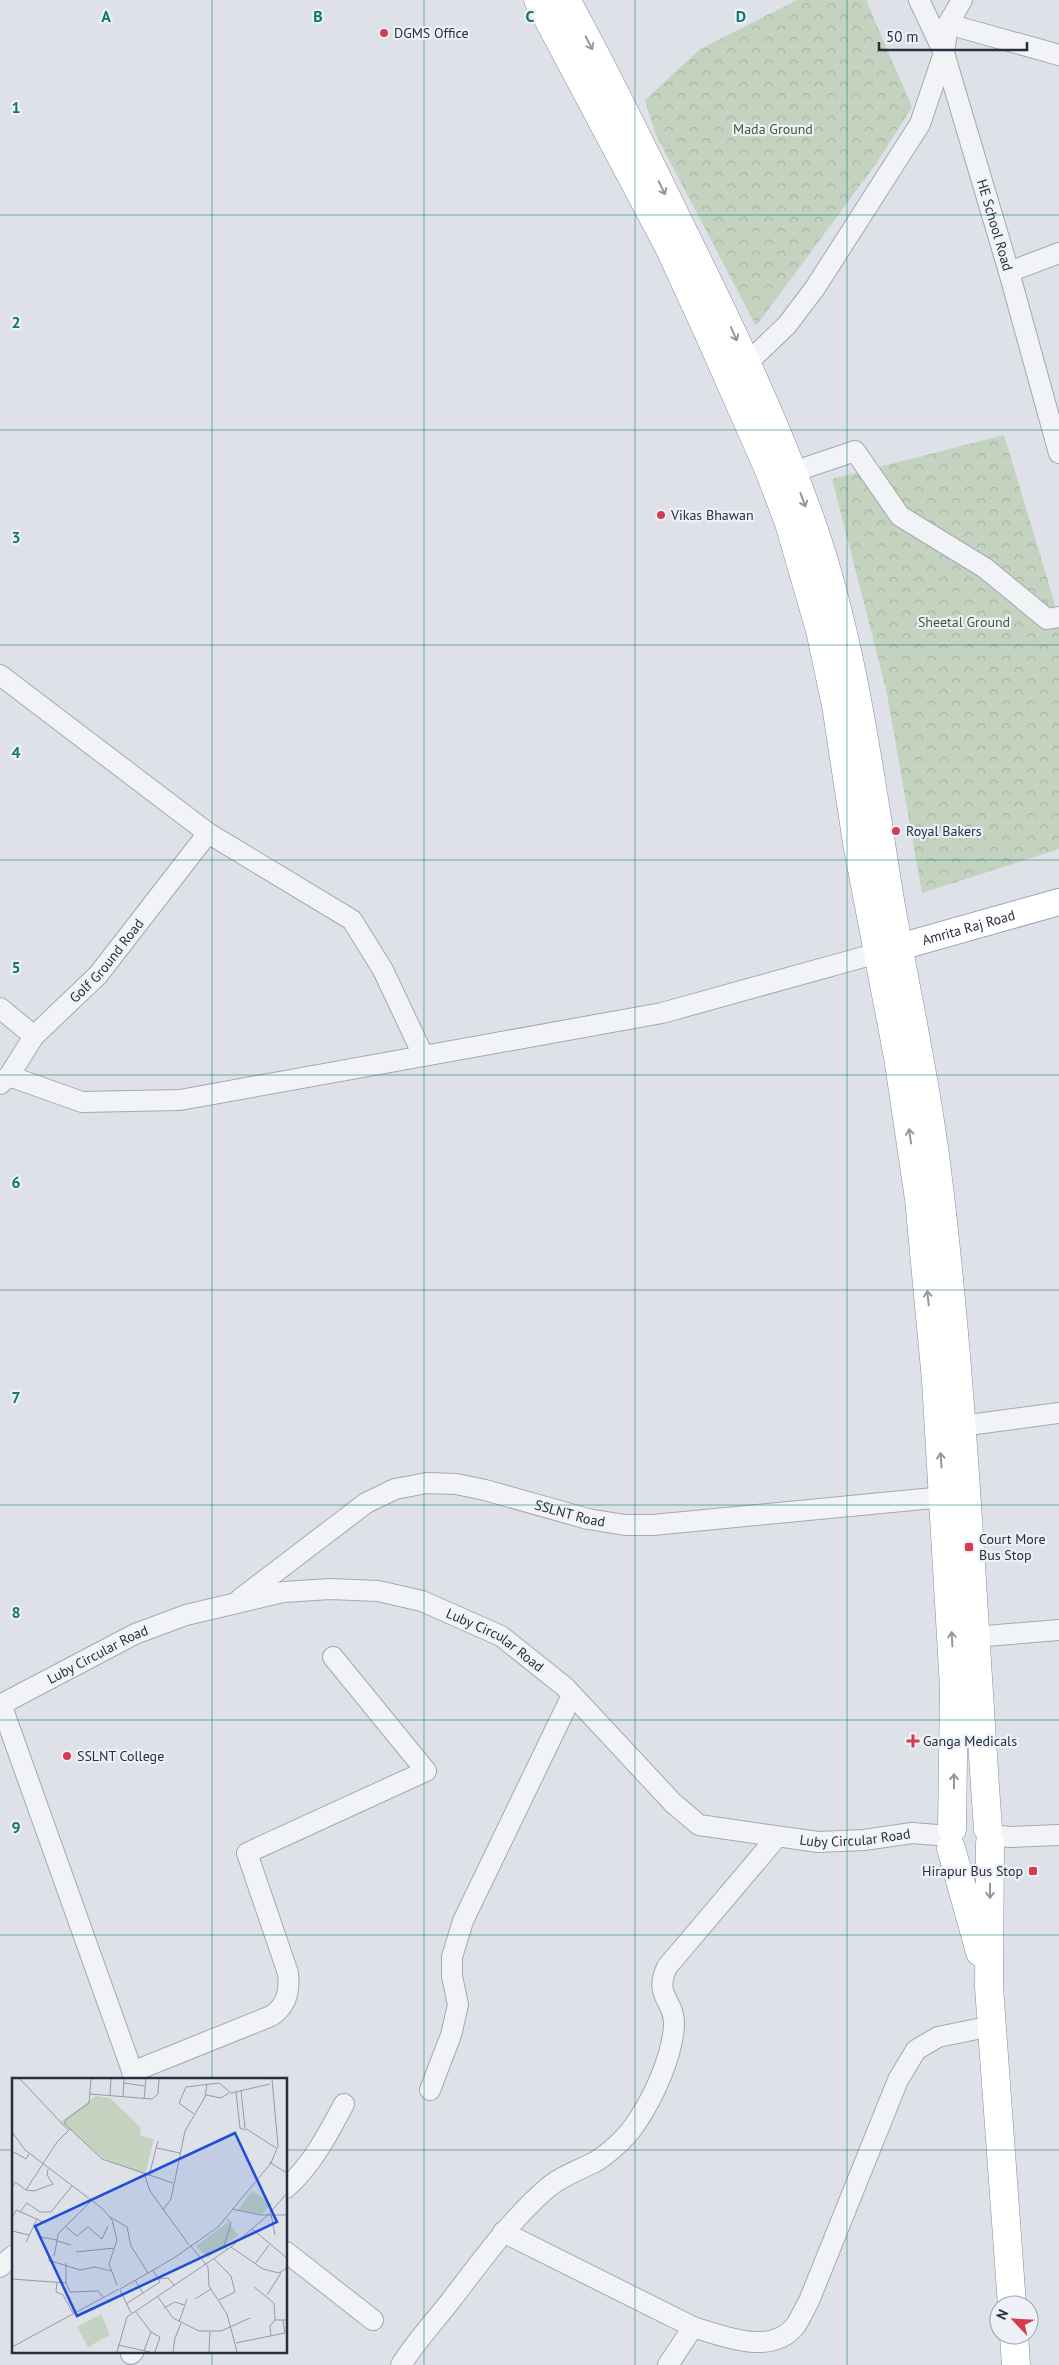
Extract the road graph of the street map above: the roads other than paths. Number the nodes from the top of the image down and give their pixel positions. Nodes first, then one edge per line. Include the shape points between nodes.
1 (538, 0) edge
2 (566, 0) edge
3 (919, 0) edge
4 (962, 0) edge
5 (948, 24) junction
6 (944, 53) junction
7 (1059, 55) edge
8 (1059, 254) edge
9 (1009, 272) junction
10 (738, 372) junction
11 (1059, 453) edge
12 (793, 472) junction
13 (1059, 617) edge
14 (0, 675) edge
15 (208, 833) junction
16 (1059, 902) edge
17 (888, 950) junction
18 (0, 1008) edge
19 (34, 1036) junction
20 (423, 1055) junction
21 (4, 1080) edge
22 (1059, 1413) edge
23 (961, 1426) junction
24 (955, 1493) junction
25 (234, 1604) junction
26 (1059, 1630) edge
27 (974, 1637) junction
28 (332, 1657) dead end
29 (572, 1695) junction
30 (0, 1705) edge
31 (1059, 1835) edge
32 (989, 1836) junction
33 (777, 1837) junction
34 (951, 1838) junction
35 (989, 1987) junction
36 (992, 2026) junction
37 (134, 2075) edge
38 (430, 2090) dead end
39 (344, 2104) dead end
40 (288, 2186) edge
41 (503, 2232) junction
42 (288, 2254) edge
43 (12, 2257) edge
44 (0, 2267) edge
45 (1011, 2295) edge
46 (373, 2320) dead end
47 (693, 2328) junction
48 (1015, 2345) edge
49 (401, 2365) edge
50 (668, 2365) edge
51 (1016, 2365) edge

1 - 10 highway
2 -> 10 highway via 644,152
3 - 6 street, HE School Road
4 - 5 street
5 - 6 street
5 - 7 street
6 - 9 street, HE School Road
6 - 10 street via 920,124 884,182 787,325
8 - 9 street
9 - 11 street, HE School Road
10 - 12 highway
10 - 17 highway via 789,523 820,630 836,704 858,843
12 - 13 street via 855,451 900,516 984,568 1047,619
12 -> 17 highway via 828,578 865,742
14 - 15 street
15 - 19 street, Golf Ground Road via 98,975
15 - 20 street via 352,920 383,970
16 - 17 main road, Amrita Raj Road
17 - 20 street via 662,1013
17 - 23 highway via 936,1158
24 -> 17 highway via 936,1380 919,1200
18 - 19 street
19 - 21 street, Golf Ground Road
20 - 21 street via 180,1100 82,1102
22 - 23 street
23 - 24 highway
24 - 25 street, SSLNT Road via 653,1525 625,1525 588,1519 485,1490 428,1483 395,1490 366,1502
24 - 27 highway
34 -> 24 highway
25 - 29 street, Luby Circular Road via 283,1592 330,1589 378,1591 422,1601 501,1636
25 - 30 street, Luby Circular Road via 186,1615 135,1634
26 - 27 street
27 - 32 highway
28 - 37 street via 426,1771 247,1853 288,1973 289,1985 284,2004 271,2016
29 - 33 street, Luby Circular Road via 673,1803 699,1825
29 - 38 street via 462,1921 452,1957 458,2005 451,2035
30 - 37 street
31 - 32 street
32 - 34 highway via 973,1819 961,1821
32 -> 35 highway
33 - 34 street, Luby Circular Road via 818,1842 912,1833
33 - 41 street via 662,1978 662,1990 674,2023 672,2040 648,2104 633,2128 597,2160 547,2188
34 - 35 highway
35 - 36 highway
36 - 45 highway
36 - 47 street via 938,2037 916,2050 898,2080 809,2301 795,2326 782,2337 754,2342
39 - 40 street via 313,2157
41 - 47 street
41 - 49 street
42 - 46 street
43 - 44 street
47 - 50 street
48 - 51 highway

